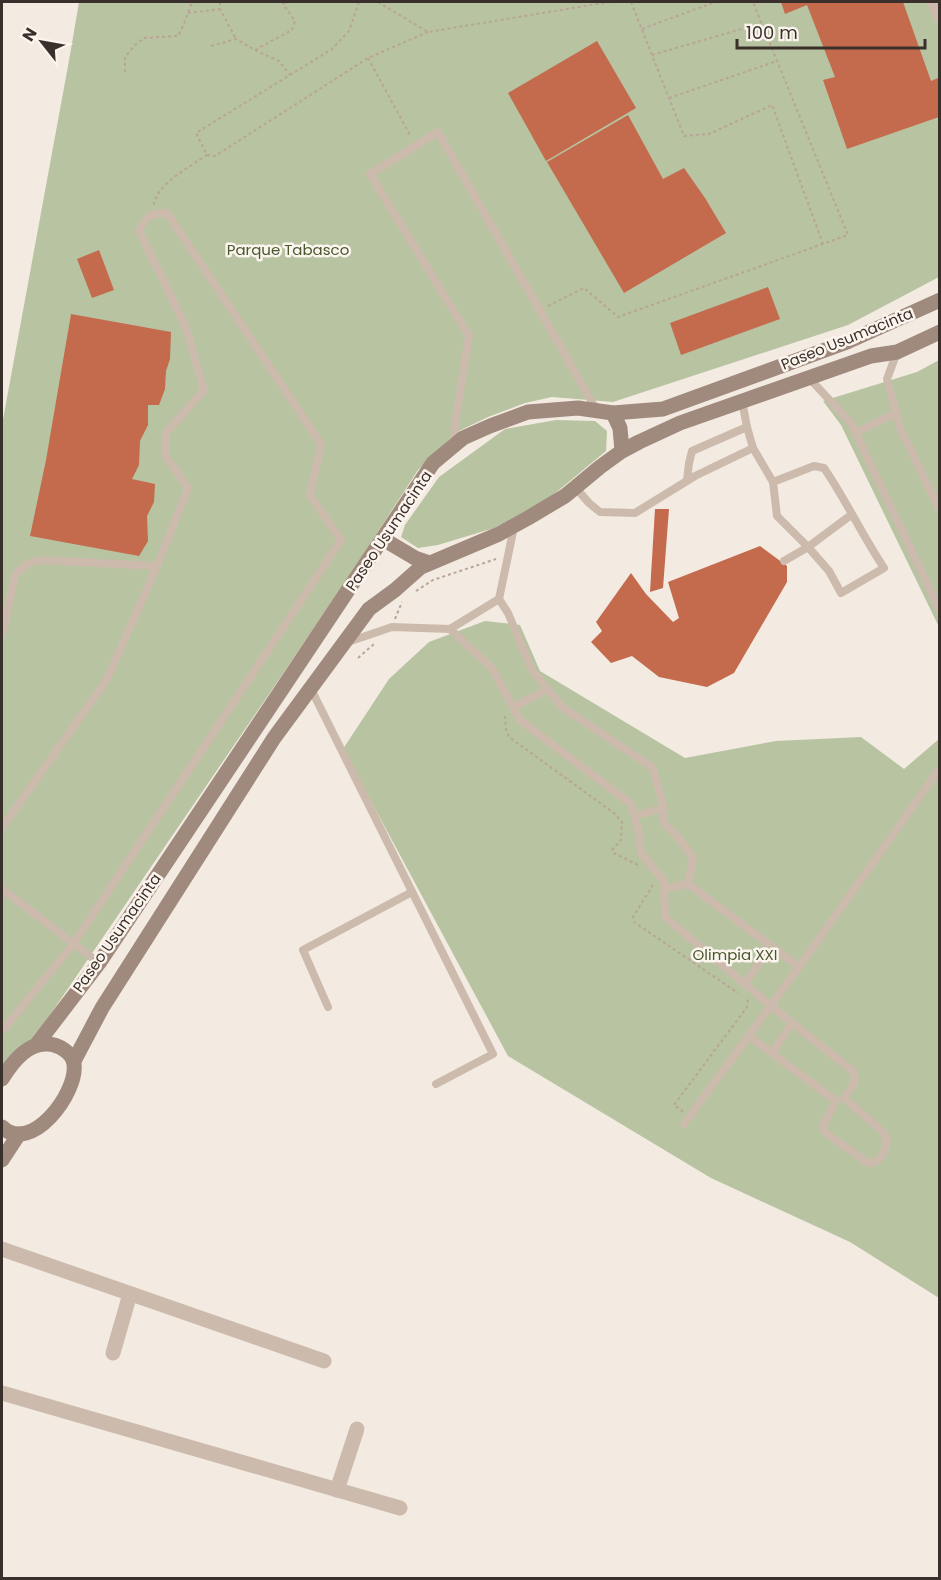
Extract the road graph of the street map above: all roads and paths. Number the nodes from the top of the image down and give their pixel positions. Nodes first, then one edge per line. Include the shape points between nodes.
1 (192, 2) edge
2 (220, 2) edge
3 (284, 2) edge
4 (359, 2) edge
5 (378, 2) edge
6 (609, 2) edge
7 (631, 2) edge
8 (715, 2) edge
9 (753, 2) edge
10 (931, 2) edge
11 (220, 9) junction
12 (188, 13) junction
13 (939, 22) edge
14 (762, 23) junction
15 (642, 29) junction
16 (428, 32) junction
17 (236, 39) junction
18 (211, 46) dead end
19 (255, 50) junction
20 (652, 55) junction
21 (368, 58) junction
22 (777, 61) junction
23 (125, 72) dead end
24 (290, 75) junction
25 (669, 98) junction
26 (416, 146) junction
27 (207, 155) junction
28 (153, 213) junction
29 (823, 244) junction
30 (939, 300) edge
31 (540, 310) junction
32 (939, 332) edge
33 (897, 352) junction
34 (809, 378) junction
35 (742, 401) junction
36 (597, 411) junction
37 (613, 413) junction
38 (896, 413) junction
39 (747, 428) junction
40 (855, 433) junction
41 (454, 445) junction
42 (753, 448) junction
43 (622, 451) junction
44 (687, 480) junction
45 (773, 482) junction
46 (575, 487) junction
47 (939, 511) edge
48 (852, 515) junction
49 (514, 526) junction
50 (383, 539) junction
51 (808, 547) junction
52 (508, 555) junction
53 (784, 561) dead end
54 (430, 563) junction
55 (157, 566) junction
56 (413, 593) dead end
57 (404, 599) dead end
58 (499, 599) junction
59 (939, 610) edge
60 (392, 627) junction
61 (450, 629) junction
62 (2, 635) edge
63 (378, 640) dead end
64 (344, 643) junction
65 (358, 658) dead end
66 (311, 688) junction
67 (548, 689) junction
68 (513, 706) junction
69 (504, 712) dead end
70 (939, 768) edge
71 (664, 808) junction
72 (634, 816) junction
73 (2, 828) edge
74 (640, 866) dead end
75 (651, 877) dead end
76 (688, 884) junction
77 (664, 889) junction
78 (2, 890) edge
79 (412, 892) junction
80 (74, 943) junction
81 (771, 946) junction
82 (99, 963) junction
83 (800, 967) junction
84 (745, 984) junction
85 (738, 993) dead end
86 (748, 999) dead end
87 (771, 1006) junction
88 (328, 1008) dead end
89 (792, 1023) junction
90 (2, 1031) edge
91 (749, 1036) junction
92 (36, 1044) junction
93 (772, 1053) junction
94 (74, 1060) junction
95 (2, 1078) edge
96 (436, 1084) dead end
97 (840, 1100) junction
98 (686, 1120) joint
99 (2, 1127) edge
100 (19, 1134) junction
101 (2, 1160) edge
102 (2, 1249) edge
103 (130, 1293) junction
104 (113, 1353) dead end
105 (324, 1360) dead end
106 (2, 1393) edge
107 (357, 1429) dead end
108 (337, 1490) junction
109 (400, 1508) dead end

1 - 12 path
2 - 11 path
3 - 19 path via 295,21 292,30
4 - 24 path via 349,31 332,49
5 - 16 path
6 - 16 path
7 - 15 path
8 - 15 path
9 - 14 path
10 - 13 lane
11 - 12 path
11 - 17 path
12 - 23 path via 178,36 144,38 135,45 124,57
14 - 20 path
14 - 22 path
15 - 20 path
16 - 21 path
17 - 18 path
17 - 19 path
19 - 24 path via 279,61
20 - 25 path
21 - 26 path
21 - 27 path via 215,156
22 - 25 path
22 - 29 path via 848,235
24 - 27 path via 196,133
25 - 29 path via 684,136 709,134 772,105
26 - 31 lane via 438,132
26 - 41 lane via 370,174 469,336
27 - 28 path via 163,186 154,200
28 - 55 lane via 139,231 185,325 204,390 165,433 166,457 188,488
28 - 80 lane via 167,213 321,444 310,495 341,540
29 - 31 path via 618,317 584,288
30 - 37 main road, Paseo Usumacinta via 847,342 663,409
31 - 36 lane
32 - 33 main road, Paseo Usumacinta
33 - 34 main road, Paseo Usumacinta via 871,356
33 - 38 lane via 887,379
34 - 35 main road, Paseo Usumacinta
34 - 40 lane via 851,423
35 - 39 lane
35 - 43 main road, Paseo Usumacinta via 680,423
36 - 37 main road, Paseo Usumacinta
36 - 41 main road, Paseo Usumacinta via 578,408 528,412
37 - 43 main road via 620,428
38 - 40 lane
38 - 47 lane
39 - 42 lane
39 - 44 lane via 692,451
40 - 59 lane
41 - 50 main road, Paseo Usumacinta via 433,463
42 - 44 lane
42 - 45 lane
43 - 46 main road, Paseo Usumacinta
44 - 46 lane via 635,513 600,512
45 - 48 lane via 814,466 824,468
45 - 51 lane via 777,516
46 - 49 main road, Paseo Usumacinta
48 - 51 lane
48 - 51 lane via 884,568 841,593 829,571
49 - 52 lane
49 - 54 main road, Paseo Usumacinta
50 - 54 main road
50 - 82 main road, Paseo Usumacinta
51 - 53 lane
52 - 56 path via 433,580
52 - 58 lane
54 - 64 main road, Paseo Usumacinta via 369,609
55 - 62 lane via 39,560 27,564 15,575
55 - 73 lane via 107,679
57 - 60 path
58 - 61 lane
58 - 67 lane via 532,670
60 - 61 lane
60 - 64 lane
61 - 68 lane via 492,668
63 - 65 path
64 - 66 main road, Paseo Usumacinta
66 - 79 lane
66 - 94 main road, Paseo Usumacinta via 274,738 102,1008
67 - 68 lane
67 - 71 lane via 562,707 653,768
68 - 72 lane via 520,720 631,804
69 - 74 path via 509,736 622,822 621,840 612,850
70 - 83 lane
71 - 72 lane
71 - 76 lane via 664,823 693,858
72 - 77 lane via 641,853 664,881
75 - 85 path via 654,884 633,917 634,922
76 - 77 lane
76 - 81 lane
77 - 84 lane via 665,917
78 - 80 lane
79 - 88 lane via 303,950
79 - 96 lane via 493,1054
80 - 82 lane
80 - 90 lane
81 - 83 lane
81 - 84 lane
82 - 92 main road, Paseo Usumacinta
83 - 87 lane
84 - 87 lane
86 - 98 path via 747,1007 674,1105
87 - 89 lane
87 - 91 lane
89 - 93 lane
89 - 97 lane via 854,1072 854,1083
91 - 93 lane
91 - 98 lane
92 - 94 main road via 61,1048
92 - 95 main road, Paseo Usumacinta via 10,1065
93 - 97 lane
94 - 100 main road, Paseo Usumacinta via 68,1091 55,1111 37,1128
97 - 97 lane via 823,1129 868,1163 874,1163 884,1155 887,1140 883,1132
99 - 100 main road via 8,1133
100 - 101 main road
102 - 103 street
103 - 104 street
103 - 105 street
106 - 108 street
107 - 108 street
108 - 109 street

